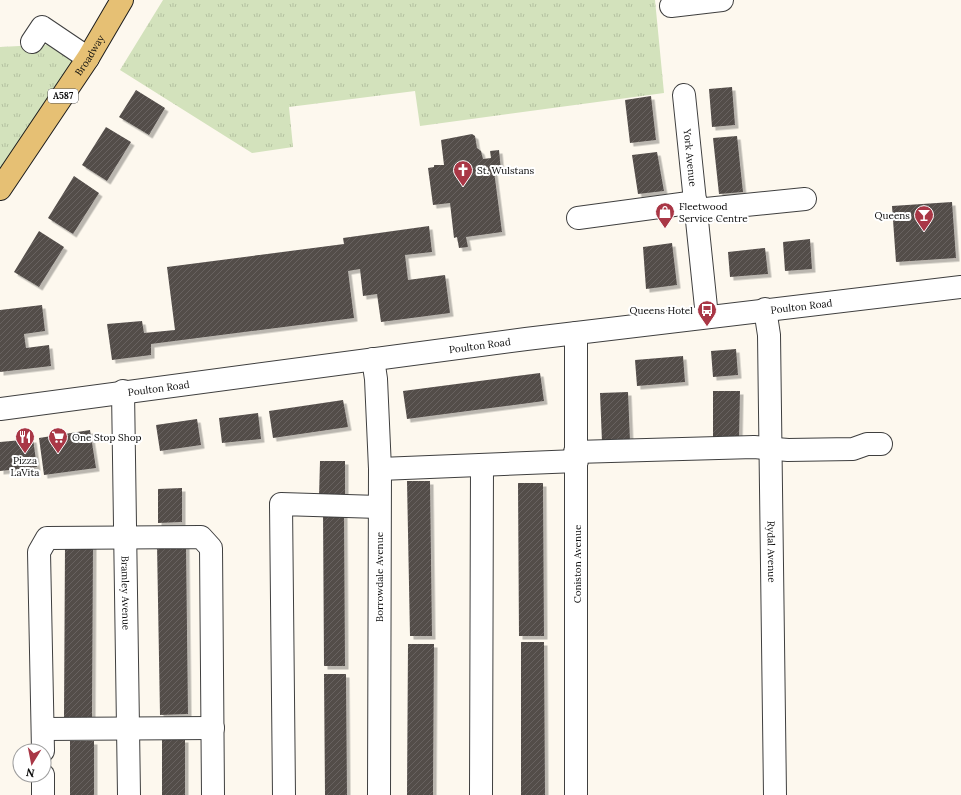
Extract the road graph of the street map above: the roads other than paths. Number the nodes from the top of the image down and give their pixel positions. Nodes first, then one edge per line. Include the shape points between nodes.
1 (122, 0) edge
2 (722, 0) edge
3 (671, 6) dead end
4 (32, 42) dead end
5 (88, 58) junction
6 (684, 95) dead end
7 (0, 189) edge
8 (805, 199) dead end
9 (696, 206) junction
10 (578, 218) dead end
11 (961, 287) edge
12 (765, 309) junction
13 (707, 317) junction
14 (576, 333) junction
15 (373, 359) junction
16 (123, 391) junction
17 (0, 408) edge
18 (881, 444) dead end
19 (770, 448) junction
20 (576, 456) junction
21 (482, 465) junction
22 (380, 469) junction
23 (379, 507) junction
24 (125, 537) junction
25 (129, 728) junction
26 (213, 728) junction
27 (43, 729) junction
28 (43, 743) edge
29 (43, 783) edge
30 (43, 795) edge
31 (129, 795) edge
32 (213, 795) edge
33 (284, 795) edge
34 (379, 795) edge
35 (481, 795) edge
36 (576, 795) edge
37 (775, 795) edge

1 - 5 main road, Broadway / A587
2 - 3 street
4 - 5 street via 42,27
5 - 7 main road, Broadway / A587
6 - 9 street, York Avenue
8 - 9 street
9 - 10 street
9 - 13 street, York Avenue
11 - 12 street, Poulton Road
12 - 13 street, Poulton Road
12 - 19 street, Rydal Avenue via 769,334
13 - 14 street, Poulton Road
14 - 15 street, Poulton Road
14 - 20 street, Coniston Avenue
15 - 16 street, Poulton Road
15 - 22 street, Borrowdale Avenue
16 - 17 street, Poulton Road
16 - 24 street, Bramley Avenue
18 - 19 street via 853,448
19 - 20 street
19 - 37 street, Rydal Avenue
20 - 21 street
20 - 36 street, Coniston Avenue
21 - 22 street
21 - 35 street
22 - 23 street, Borrowdale Avenue
23 - 33 street via 281,504
23 - 34 street, Borrowdale Avenue
24 - 25 street, Bramley Avenue
24 - 26 street via 201,537 211,548
24 - 27 street via 47,538 39,552
25 - 26 street
25 - 27 street
25 - 31 street, Bramley Avenue
26 - 32 street
27 - 28 street
29 - 30 street

